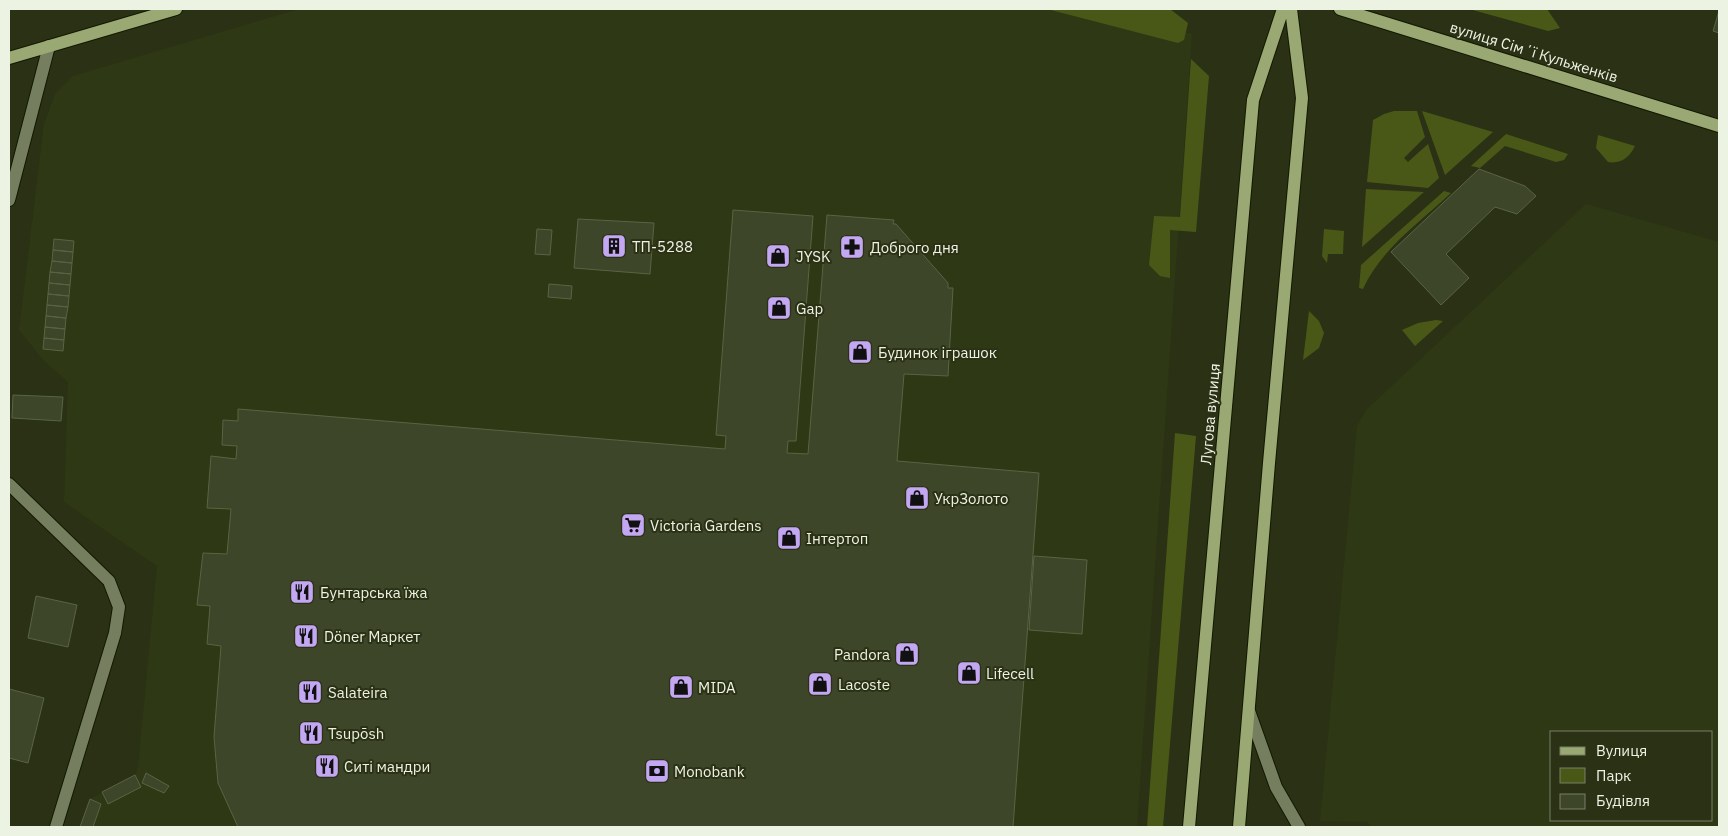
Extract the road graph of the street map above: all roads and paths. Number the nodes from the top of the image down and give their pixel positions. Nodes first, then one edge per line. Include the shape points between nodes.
1 (176, 9) edge
2 (1283, 9) edge
3 (1291, 9) edge
4 (1340, 9) edge
5 (50, 46) junction
6 (9, 58) edge
7 (1719, 126) edge
8 (9, 200) edge
9 (9, 484) edge
10 (1249, 711) junction
11 (56, 827) edge
12 (1189, 827) edge
13 (1240, 827) edge
14 (1299, 827) edge

1 - 5 main road
2 - 12 main road, Лугова вулиця via 1253,100
3 - 10 main road via 1302,98
4 - 7 main road, вулиця Сімʼї Кульженків
5 - 6 main road
5 - 8 lane
9 - 11 lane via 109,582 119,607 115,633
10 - 13 main road
10 - 14 lane via 1276,786

